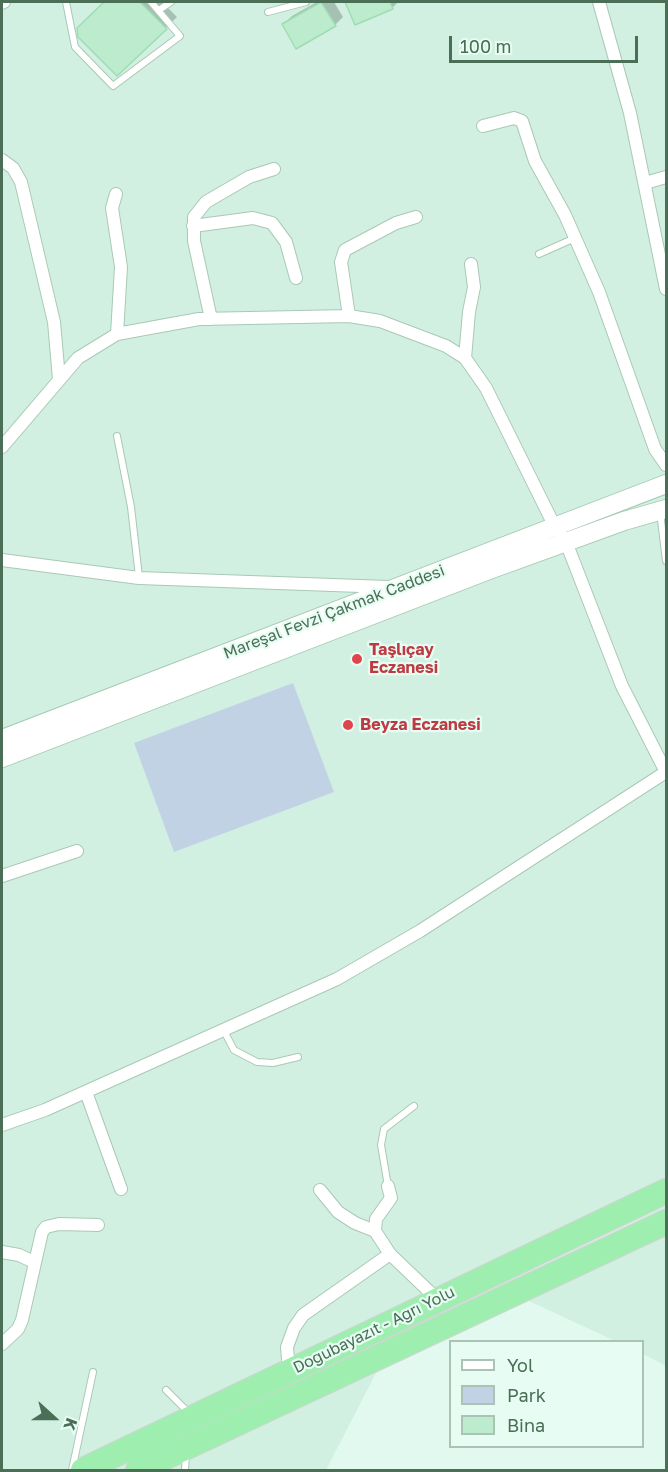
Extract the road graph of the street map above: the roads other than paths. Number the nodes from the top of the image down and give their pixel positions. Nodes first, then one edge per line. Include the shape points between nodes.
1 (66, 2) edge
2 (151, 2) edge
3 (171, 2) edge
4 (306, 2) edge
5 (598, 2) edge
6 (159, 10) junction
7 (268, 12) dead end
8 (483, 126) dead end
9 (2, 160) edge
10 (274, 169) dead end
11 (666, 177) edge
12 (645, 183) junction
13 (116, 194) dead end
14 (416, 217) dead end
15 (193, 226) junction
16 (576, 238) junction
17 (539, 254) dead end
18 (471, 264) dead end
19 (296, 278) dead end
20 (666, 289) edge
21 (349, 316) junction
22 (211, 319) junction
23 (117, 334) junction
24 (465, 358) junction
25 (59, 379) junction
26 (117, 436) dead end
27 (2, 447) edge
28 (666, 465) edge
29 (666, 484) edge
30 (663, 510) edge
31 (555, 527) junction
32 (566, 542) junction
33 (2, 560) edge
34 (666, 561) edge
35 (139, 578) junction
36 (398, 588) junction
37 (2, 739) edge
38 (661, 750) edge
39 (2, 758) edge
40 (666, 772) edge
41 (77, 851) dead end
42 (2, 876) edge
43 (224, 1031) junction
44 (298, 1057) dead end
45 (86, 1092) junction
46 (414, 1106) dead end
47 (2, 1125) edge
48 (388, 1186) joint
49 (121, 1189) dead end
50 (320, 1190) dead end
51 (666, 1191) edge
52 (666, 1222) edge
53 (98, 1225) dead end
54 (375, 1231) junction
55 (2, 1252) edge
56 (390, 1254) junction
57 (34, 1262) junction
58 (437, 1299) junction
59 (2, 1344) edge
60 (289, 1371) junction
61 (93, 1372) dead end
62 (166, 1390) dead end
63 (194, 1418) junction
64 (186, 1459) edge
65 (72, 1470) edge
66 (83, 1470) edge
67 (138, 1470) edge

1 - 6 lane via 75,47 113,86 180,36
2 - 6 lane
3 - 6 lane
4 - 7 lane
5 - 12 street via 630,113
8 - 16 street via 514,118 522,121 544,180
9 - 25 street via 13,168 21,182 54,322
10 - 15 street via 249,177 206,202 197,210
11 - 12 street
12 - 20 street
13 - 23 street via 112,208 121,267
14 - 21 street via 345,250 341,262
15 - 19 street via 253,218 272,223 286,242
15 - 22 street
16 - 17 lane
16 - 28 street via 655,449
18 - 24 street via 474,287
21 - 22 street
21 - 24 street via 400,327
22 - 23 street
23 - 25 street via 78,358
24 - 31 street via 486,388
25 - 27 street
26 - 35 lane
29 - 31 street, Mareşal Fevzi Çakmak Caddesi
30 - 32 street, Mareşal Fevzi Çakmak Caddesi
30 - 34 lane
31 - 32 street
31 - 36 street, Mareşal Fevzi Çakmak Caddesi
32 - 38 street via 622,686
32 - 39 street, Mareşal Fevzi Çakmak Caddesi
33 - 35 street
35 - 36 street
36 - 37 street, Mareşal Fevzi Çakmak Caddesi
38 - 40 street
40 - 43 street via 420,931 337,979
41 - 42 street
43 - 44 lane via 234,1050 256,1062 273,1063
43 - 45 street
45 - 47 street
45 - 49 street
46 - 48 lane via 390,1122 382,1136
48 - 54 street via 391,1198 376,1219
50 - 54 street via 338,1212
51 - 58 highway, Doğubayazıt - Ağrı Yolu
52 - 64 highway, Doğubayazıt - Ağrı Yolu
53 - 57 street via 46,1227
54 - 56 street
55 - 57 street
56 - 58 street
56 - 60 street via 303,1315 287,1347
57 - 59 street via 22,1320
58 - 60 highway, Doğubayazıt - Ağrı Yolu
60 - 63 highway, Doğubayazıt - Ağrı Yolu
61 - 65 lane
62 - 63 lane
63 - 66 highway, Doğubayazıt - Ağrı Yolu
64 - 67 highway, Doğubayazıt - Ağrı Yolu

